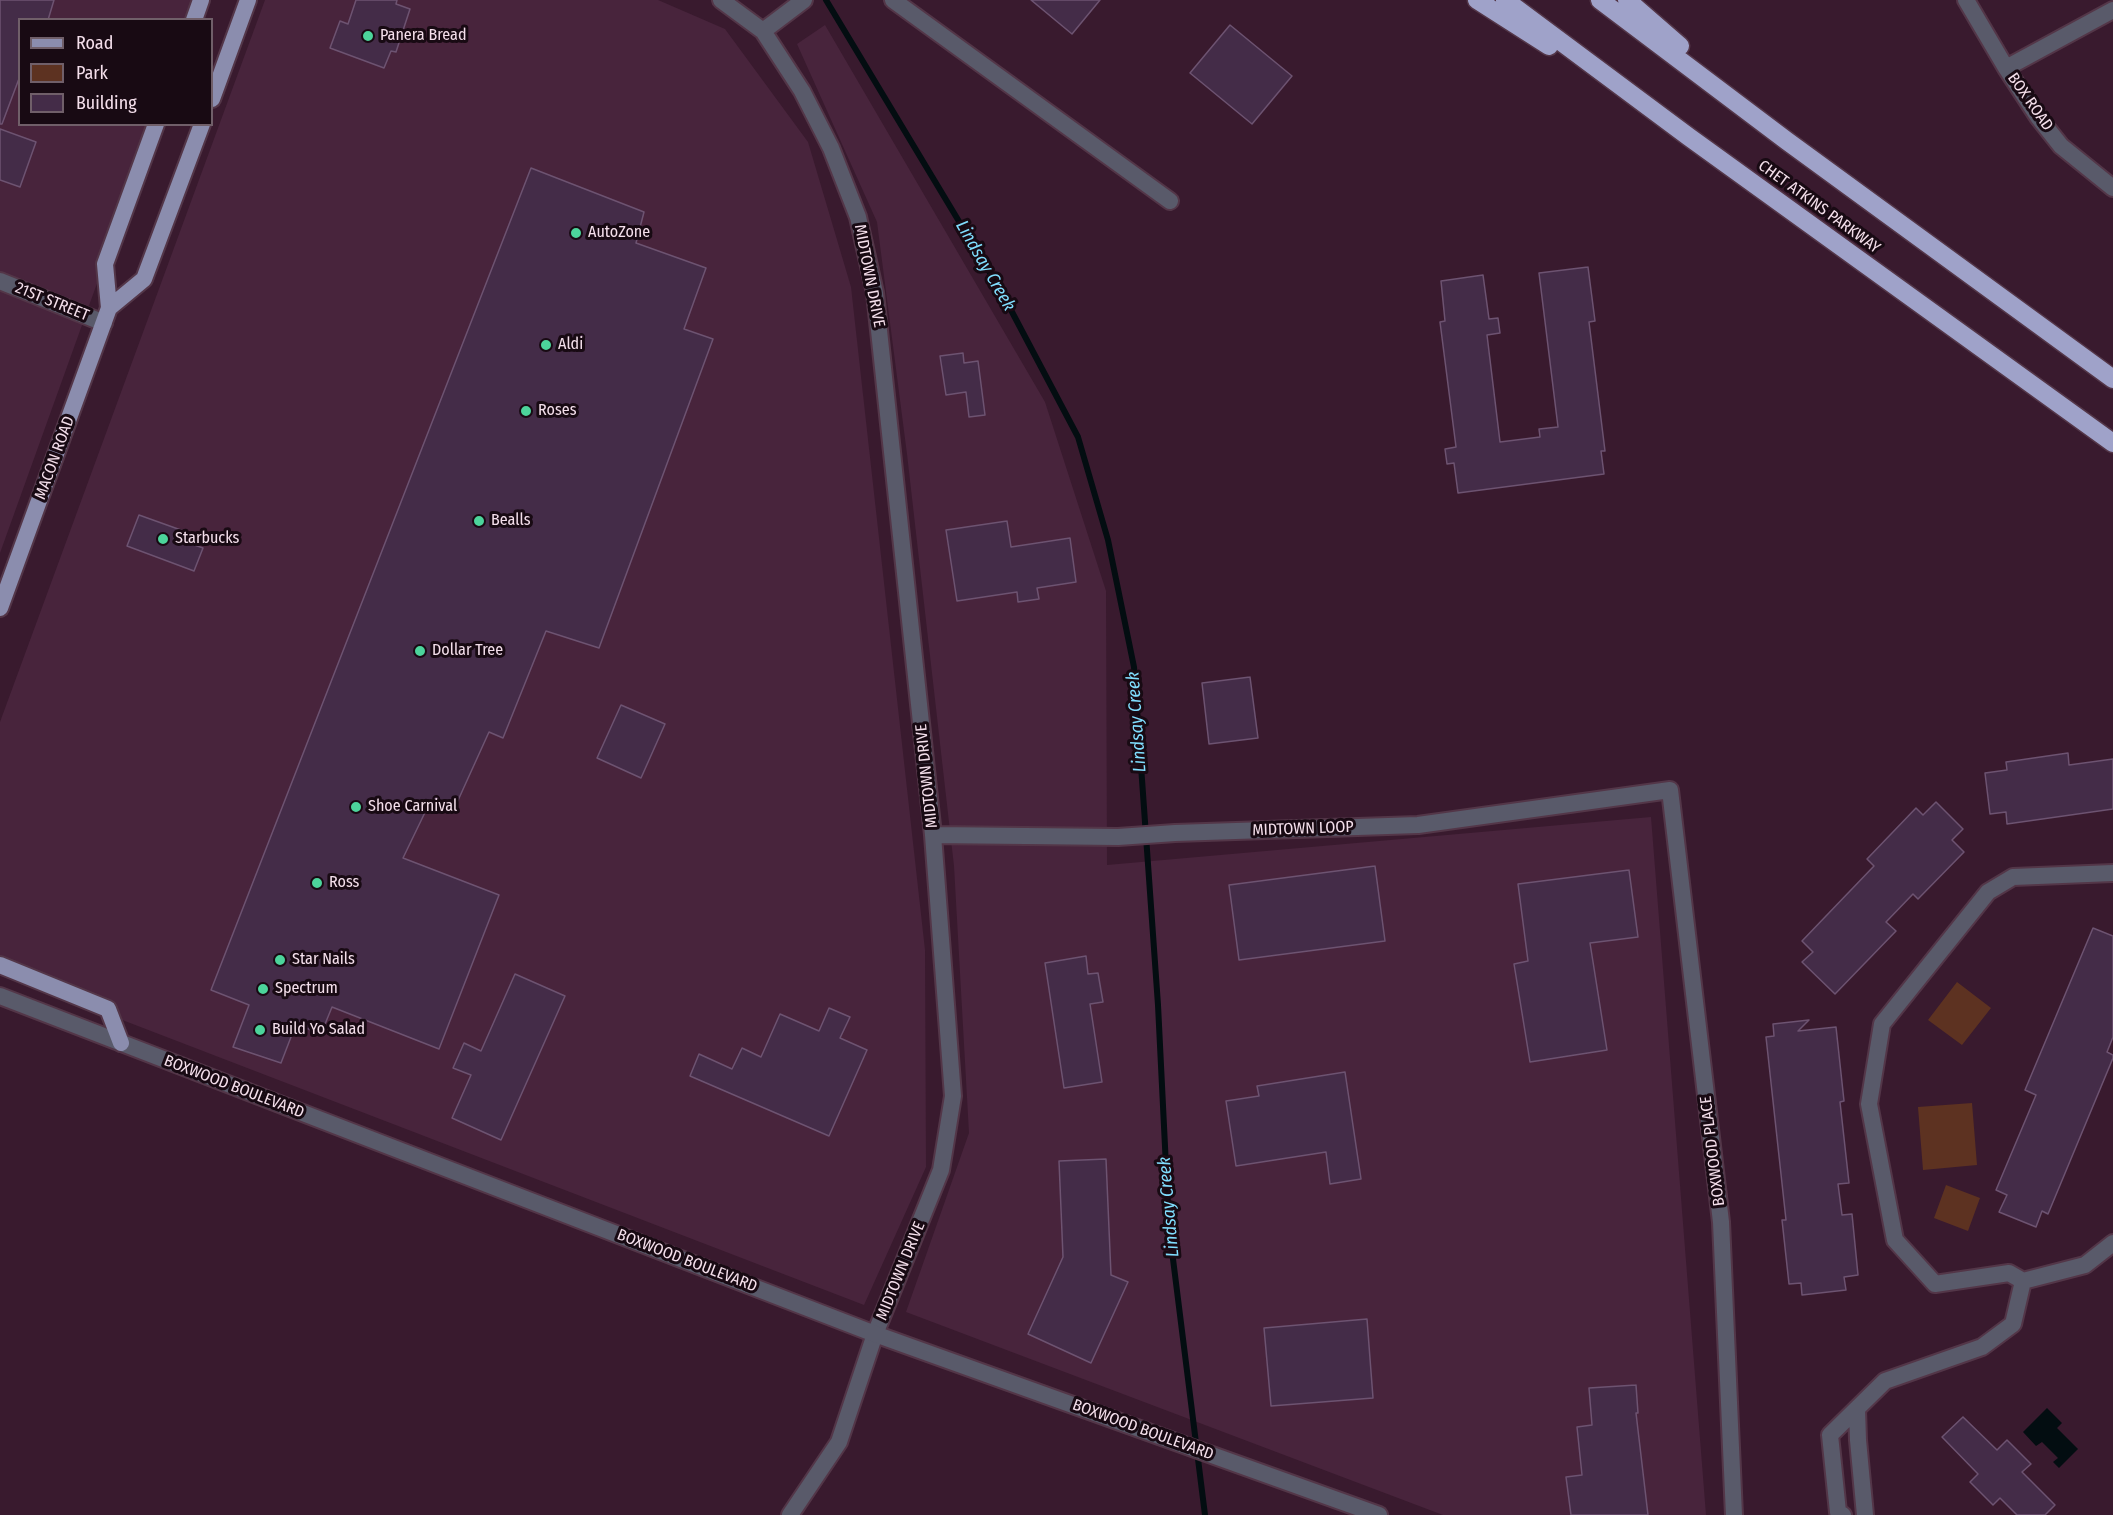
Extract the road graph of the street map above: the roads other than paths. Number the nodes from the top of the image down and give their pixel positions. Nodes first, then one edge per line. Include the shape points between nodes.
1 (201, 0) edge
2 (248, 0) edge
3 (720, 0) edge
4 (804, 0) edge
5 (893, 0) edge
6 (1477, 0) edge
7 (1505, 0) edge
8 (1600, 0) edge
9 (1627, 0) edge
10 (1966, 0) edge
11 (2113, 10) edge
12 (195, 18) edge
13 (763, 31) junction
14 (2006, 68) junction
15 (213, 96) edge
16 (155, 126) edge
17 (201, 126) edge
18 (1689, 137) junction
19 (1787, 141) junction
20 (2113, 188) edge
21 (1170, 201) dead end
22 (0, 281) edge
23 (106, 315) junction
24 (2113, 379) edge
25 (2113, 442) edge
26 (0, 608) edge
27 (1670, 790) joint
28 (933, 835) junction
29 (2113, 873) edge
30 (0, 965) edge
31 (0, 996) edge
32 (121, 1043) junction
33 (2113, 1243) edge
34 (2023, 1281) junction
35 (875, 1334) junction
36 (1857, 1409) junction
37 (1860, 1464) junction
38 (1834, 1468) junction
39 (790, 1515) edge
40 (1379, 1515) edge
41 (1734, 1515) edge
42 (1843, 1515) edge
43 (1865, 1515) edge

1 - 12 main road
2 - 15 main road
3 - 13 street, MIDTOWN DRIVE
4 - 13 street
5 - 21 street
6 - 18 highway
7 - 18 highway, CHET ATKINS PARKWAY
8 - 19 highway
9 - 19 highway
10 - 14 street, BOX ROAD
11 - 14 street
13 - 28 street, MIDTOWN DRIVE via 802,91 831,148 858,217 876,293
14 - 20 street, BOX ROAD via 2061,146
16 - 23 main road, MACON ROAD via 105,264
17 - 23 main road via 144,279
18 - 25 highway, CHET ATKINS PARKWAY
19 - 24 highway
22 - 23 street, 21ST STREET
23 - 26 main road, MACON ROAD
27 - 28 street, MIDTOWN LOOP via 1418,825 1119,837
27 - 41 street, BOXWOOD PLACE via 1721,1222
28 - 35 street, MIDTOWN DRIVE via 953,1096 941,1170
29 - 34 street via 2013,877 1988,892 1882,1024 1869,1104 1895,1240 1935,1284 2009,1273
30 - 32 main road via 108,1009
31 - 32 street, BOXWOOD BOULEVARD
32 - 35 street, BOXWOOD BOULEVARD
33 - 34 street via 2085,1265
34 - 36 street via 2013,1324 1982,1347 1885,1382
35 - 39 street, MIDTOWN DRIVE via 838,1442
35 - 40 street, BOXWOOD BOULEVARD
36 - 37 street
36 - 38 street via 1830,1435
37 - 38 street
37 - 43 street
38 - 42 street via 1838,1512

